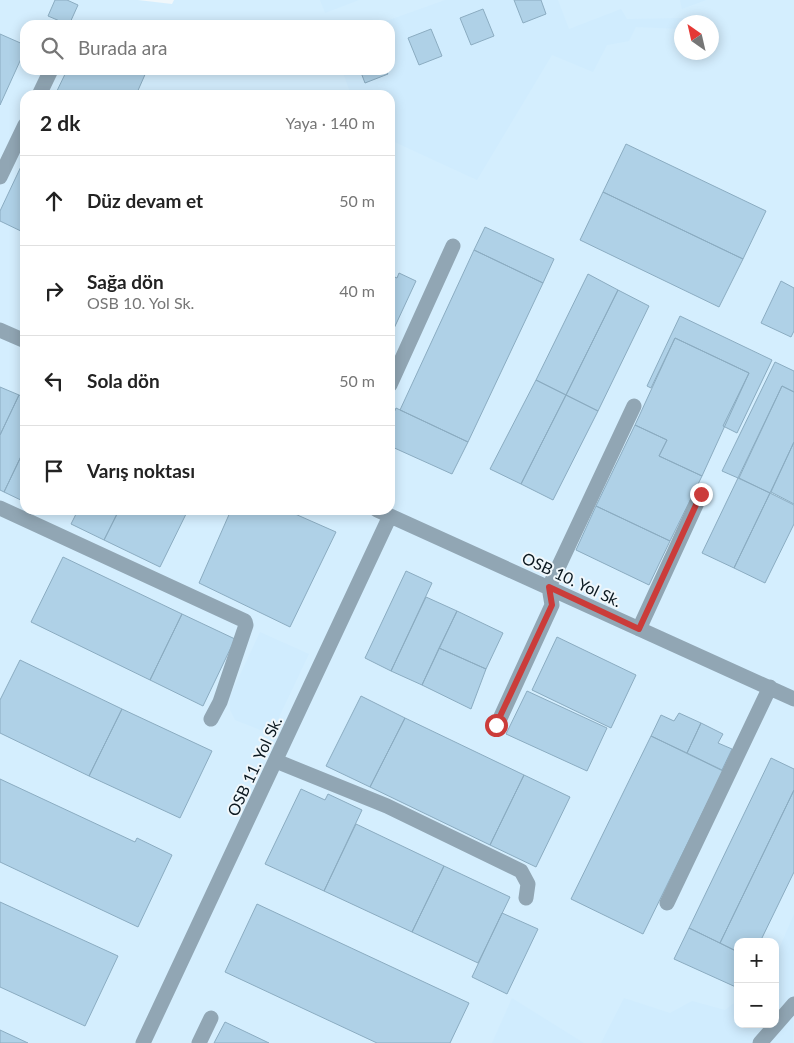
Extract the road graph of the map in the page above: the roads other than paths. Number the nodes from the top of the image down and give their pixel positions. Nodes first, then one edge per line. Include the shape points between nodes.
1 (49, 75) edge
2 (41, 90) edge
3 (20, 135) edge
4 (0, 177) edge
5 (453, 246) dead end
6 (0, 330) edge
7 (20, 339) edge
8 (395, 374) edge
9 (634, 406) dead end
10 (701, 494) dead end
11 (0, 508) edge
12 (383, 515) edge
13 (388, 515) edge
14 (549, 587) junction
15 (639, 629) junction
16 (770, 687) junction
17 (794, 699) edge
18 (210, 719) dead end
19 (496, 725) dead end
20 (276, 761) junction
21 (526, 898) dead end
22 (667, 903) dead end
23 (794, 1004) edge
24 (212, 1018) dead end
25 (143, 1043) edge
26 (199, 1043) edge
27 (760, 1043) edge

1 - 2 street
3 - 4 street
5 - 8 street
6 - 7 street
9 - 14 street
10 - 15 street
11 - 18 street via 245,621 227,682
12 - 20 street, OSB 11. Yol Sk.
13 - 14 street, OSB 10. Yol Sk.
14 - 15 street, OSB 10. Yol Sk.
14 - 19 street via 552,605
15 - 16 street, OSB 10. Yol Sk.
16 - 17 street, OSB 10. Yol Sk.
16 - 22 street
20 - 21 street via 387,806 521,872 528,884
20 - 25 street, OSB 11. Yol Sk.
23 - 27 street
24 - 26 street

